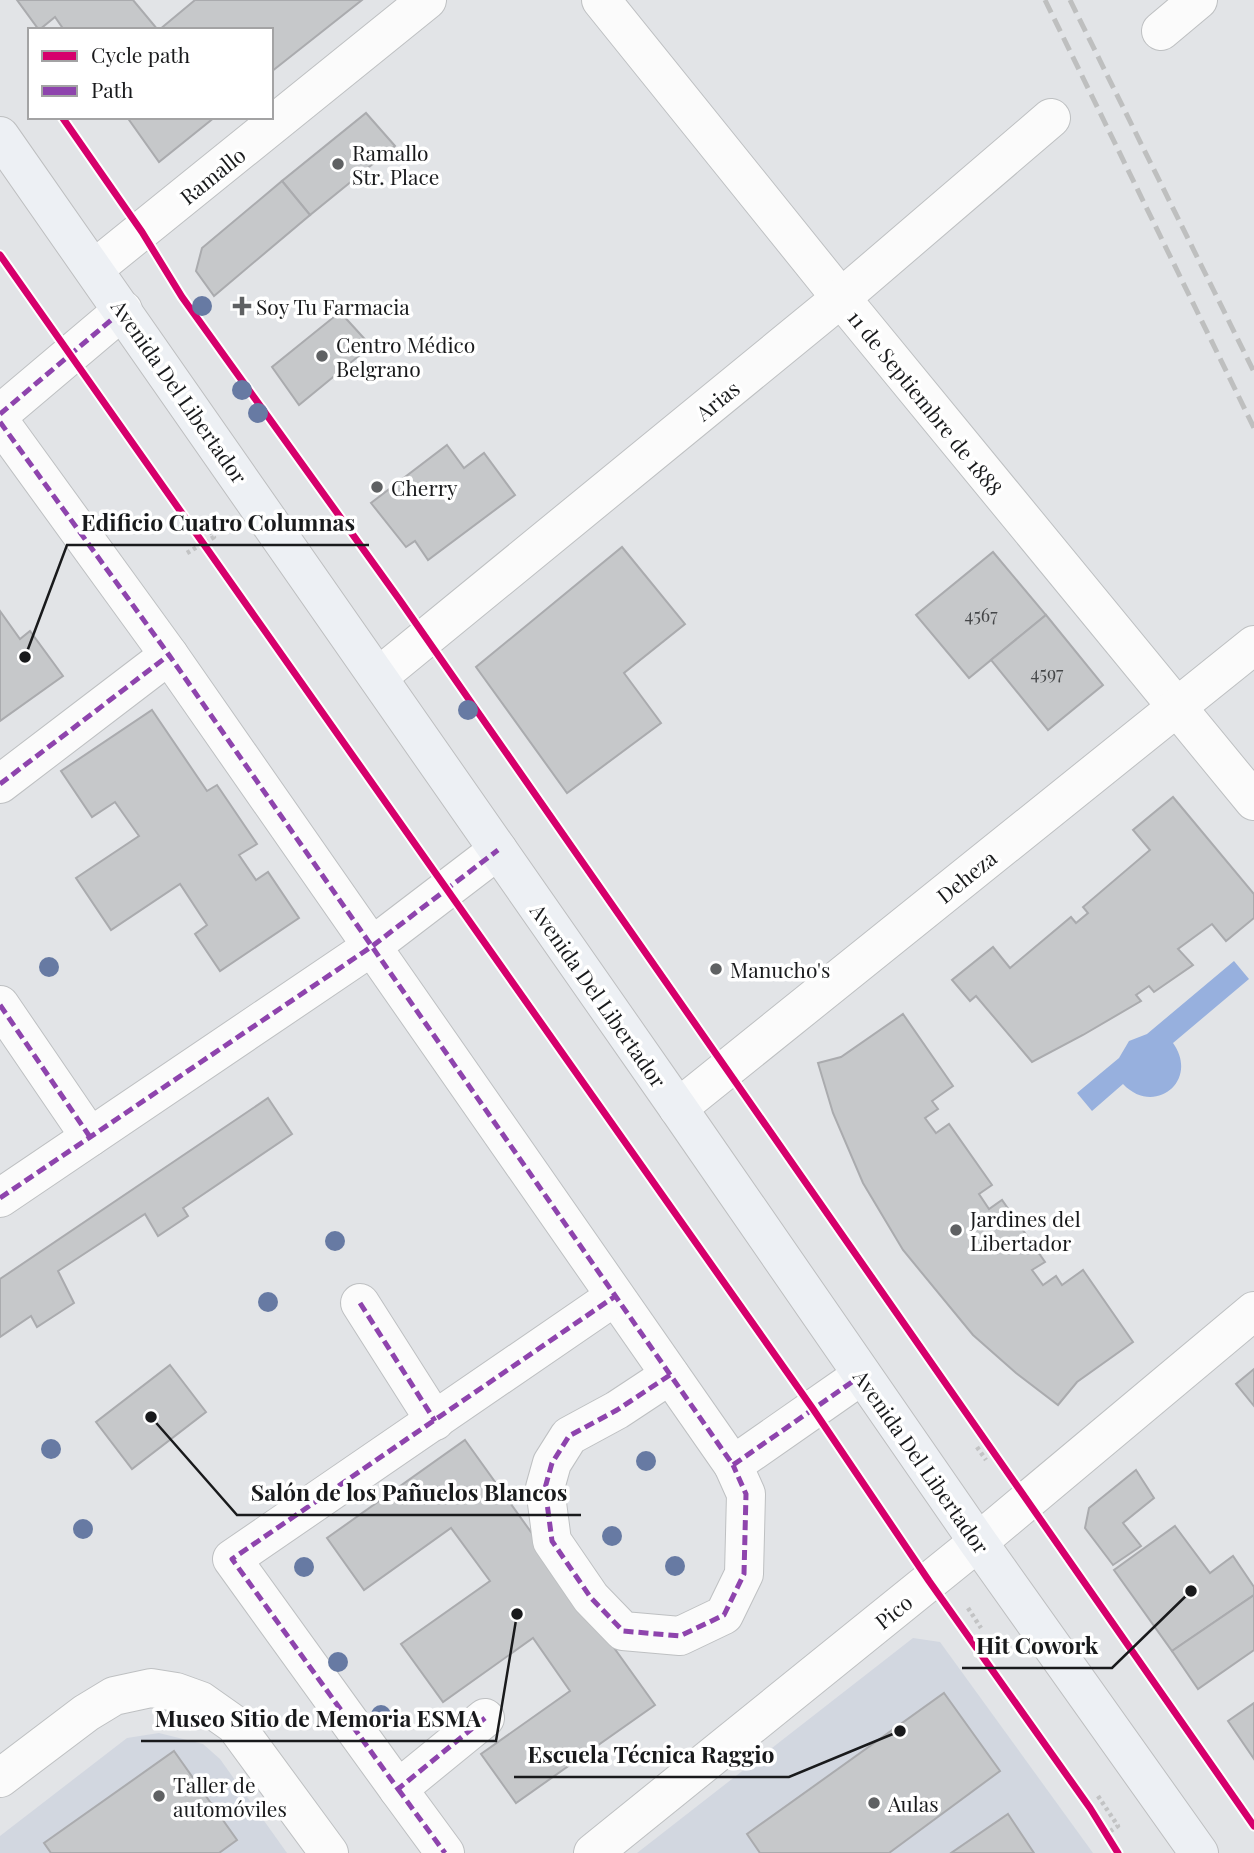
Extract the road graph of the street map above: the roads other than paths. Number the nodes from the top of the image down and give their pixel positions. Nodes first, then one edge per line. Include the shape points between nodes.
1 (426, 0) edge
2 (601, 0) edge
3 (1198, 0) edge
4 (1161, 31) dead end
5 (1051, 118) dead end
6 (0, 136) edge
7 (94, 269) junction
8 (841, 298) junction
9 (123, 310) junction
10 (0, 414) edge
11 (0, 422) edge
12 (1254, 645) edge
13 (169, 655) junction
14 (378, 677) junction
15 (1176, 707) junction
16 (0, 784) edge
17 (1254, 801) edge
18 (498, 850) junction
19 (371, 947) junction
20 (0, 1005) edge
21 (678, 1108) junction
22 (90, 1137) junction
23 (0, 1198) edge
24 (614, 1297) junction
25 (360, 1303) dead end
26 (1254, 1311) edge
27 (670, 1375) junction
28 (862, 1375) junction
29 (435, 1421) junction
30 (733, 1465) junction
31 (978, 1542) junction
32 (485, 1718) dead end
33 (0, 1778) edge
34 (398, 1789) junction
35 (329, 1853) edge
36 (445, 1853) edge
37 (593, 1853) edge
38 (1199, 1853) edge

1 - 7 street, Ramallo
2 - 8 street, 11 de Septiembre de 1888
3 - 4 street
5 - 8 street, Arias
6 - 7 main road, Avenida Del Libertador
7 - 9 main road, Avenida Del Libertador
8 - 14 street, Arias
8 - 15 street, 11 de Septiembre de 1888
9 - 10 street
9 - 14 main road, Avenida Del Libertador
11 - 13 street
12 - 15 street, Deheza
13 - 16 street
13 - 19 street
14 - 18 main road, Avenida Del Libertador
15 - 17 street, 11 de Septiembre de 1888
15 - 21 street, Deheza
18 - 19 street
18 - 21 main road, Avenida Del Libertador
19 - 22 street
19 - 24 street
20 - 22 street
21 - 28 main road, Avenida Del Libertador
22 - 23 street
24 - 27 street
24 - 29 street
25 - 29 street
26 - 31 street, Pico
27 - 30 street
27 - 30 street via 569,1436 552,1464 545,1488 552,1541 592,1598 623,1631 680,1636 724,1615 744,1574 746,1494
28 - 30 street
28 - 31 main road, Avenida Del Libertador
29 - 34 street via 232,1559
31 - 37 street, Pico
31 - 38 main road, Avenida Del Libertador
32 - 34 street
33 - 35 street via 114,1696 150,1688 176,1692 201,1701 235,1725
34 - 36 street

